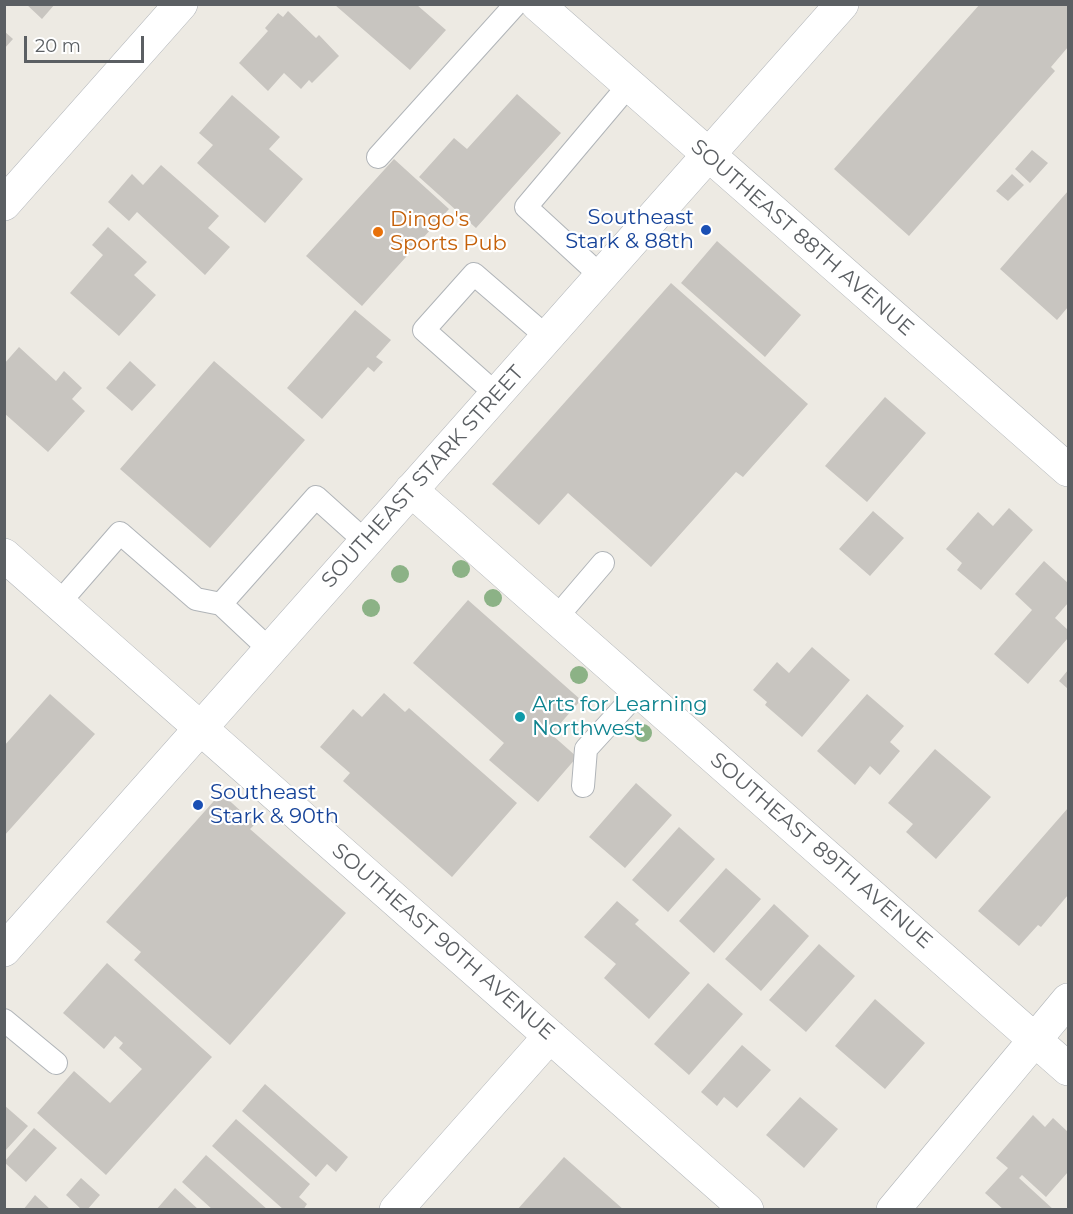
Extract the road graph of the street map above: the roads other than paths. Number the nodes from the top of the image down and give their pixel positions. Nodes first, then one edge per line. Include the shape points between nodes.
1 (182, 4) edge
2 (516, 4) edge
3 (537, 4) edge
4 (842, 4) edge
5 (628, 86) junction
6 (707, 156) junction
7 (378, 157) dead end
8 (4, 204) edge
9 (601, 276) junction
10 (547, 337) junction
11 (496, 394) junction
12 (1068, 470) edge
13 (411, 490) junction
14 (366, 542) junction
15 (4, 555) edge
16 (603, 562) dead end
17 (58, 603) junction
18 (221, 604) junction
19 (556, 618) junction
20 (270, 650) junction
21 (639, 691) junction
22 (200, 729) junction
23 (583, 786) dead end
24 (4, 950) edge
25 (1068, 1000) edge
26 (4, 1020) edge
27 (550, 1036) junction
28 (1034, 1039) junction
29 (56, 1063) dead end
30 (1068, 1069) edge
31 (396, 1209) edge
32 (747, 1209) edge
33 (893, 1209) edge

1 - 8 street
2 - 7 lane
3 - 5 street, SOUTHEAST 88TH AVENUE
4 - 6 street, SOUTHEAST STARK STREET
5 - 6 street, SOUTHEAST 88TH AVENUE
5 - 9 lane via 526,207
6 - 9 street, SOUTHEAST STARK STREET
6 - 12 street, SOUTHEAST 88TH AVENUE
9 - 10 street, SOUTHEAST STARK STREET
10 - 11 street, SOUTHEAST STARK STREET
10 - 11 lane via 474,274 423,330
11 - 13 street, SOUTHEAST STARK STREET
13 - 14 street, SOUTHEAST STARK STREET
13 - 19 street, SOUTHEAST 89TH AVENUE
14 - 18 lane via 316,497
14 - 20 street, SOUTHEAST STARK STREET
15 - 17 street, SOUTHEAST 90TH AVENUE
16 - 19 lane
17 - 18 lane via 120,533 196,599
17 - 22 street, SOUTHEAST 90TH AVENUE
18 - 20 lane
19 - 21 street, SOUTHEAST 89TH AVENUE
20 - 22 street, SOUTHEAST STARK STREET
21 - 23 lane via 586,749
21 - 28 street, SOUTHEAST 89TH AVENUE
22 - 24 street, SOUTHEAST STARK STREET
22 - 27 street, SOUTHEAST 90TH AVENUE
25 - 28 street
26 - 29 lane
27 - 31 street
27 - 32 street, SOUTHEAST 90TH AVENUE
28 - 30 street, SOUTHEAST 89TH AVENUE
28 - 33 street

